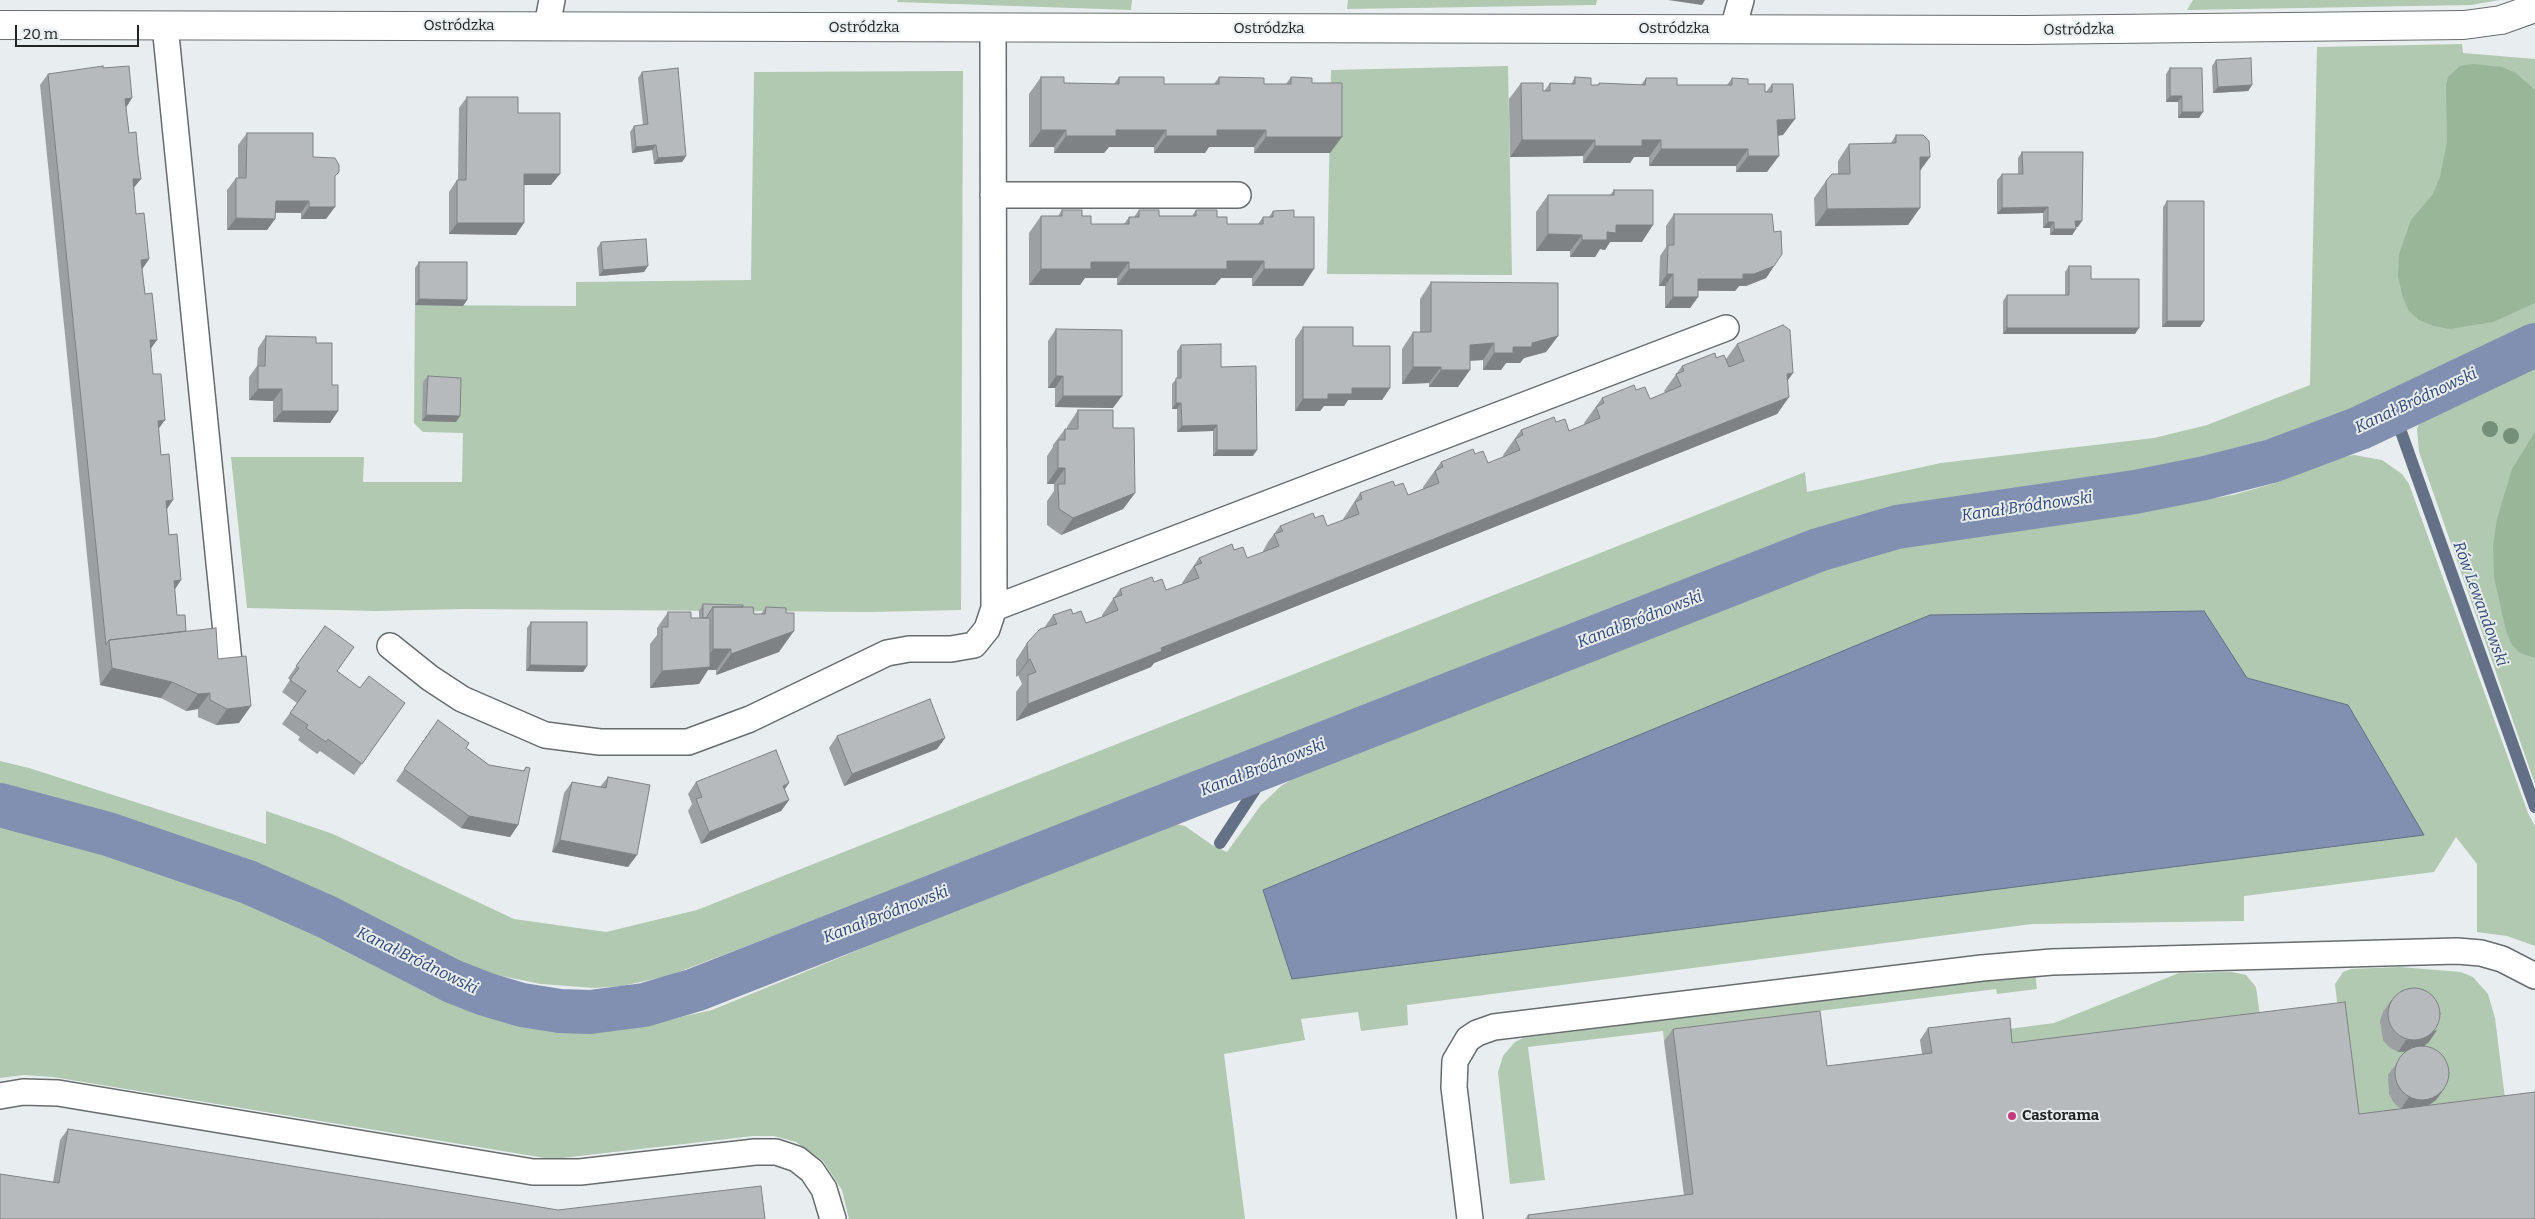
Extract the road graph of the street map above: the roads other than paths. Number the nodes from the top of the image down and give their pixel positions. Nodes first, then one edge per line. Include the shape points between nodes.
1 (1742, 0) edge
2 (2535, 8) edge
3 (549, 13) edge
4 (0, 25) edge
5 (166, 25) junction
6 (993, 29) junction
7 (1733, 30) junction
8 (993, 195) junction
9 (1238, 195) dead end
10 (1726, 328) dead end
11 (994, 608) junction
12 (390, 646) dead end
13 (230, 662) edge
14 (2535, 976) edge
15 (0, 1096) edge
16 (833, 1219) edge
17 (1470, 1219) edge

1 - 7 lane
2 - 7 street, Ostródzka via 2501,20 2464,25
3 - 5 street, Ostródzka
3 - 6 street, Ostródzka
4 - 5 street, Ostródzka
5 - 13 lane
6 - 7 street, Ostródzka
6 - 8 lane
8 - 9 lane
8 - 11 lane
10 - 11 lane
11 - 12 lane via 987,629 974,645 887,653 750,719 688,742 600,742 545,735 462,699
14 - 17 lane via 2502,959 2457,951 2045,962 1494,1027 1468,1039 1455,1061 1454,1087
15 - 16 lane via 23,1092 58,1093 534,1172 580,1172 776,1152 797,1159 812,1171 824,1189

